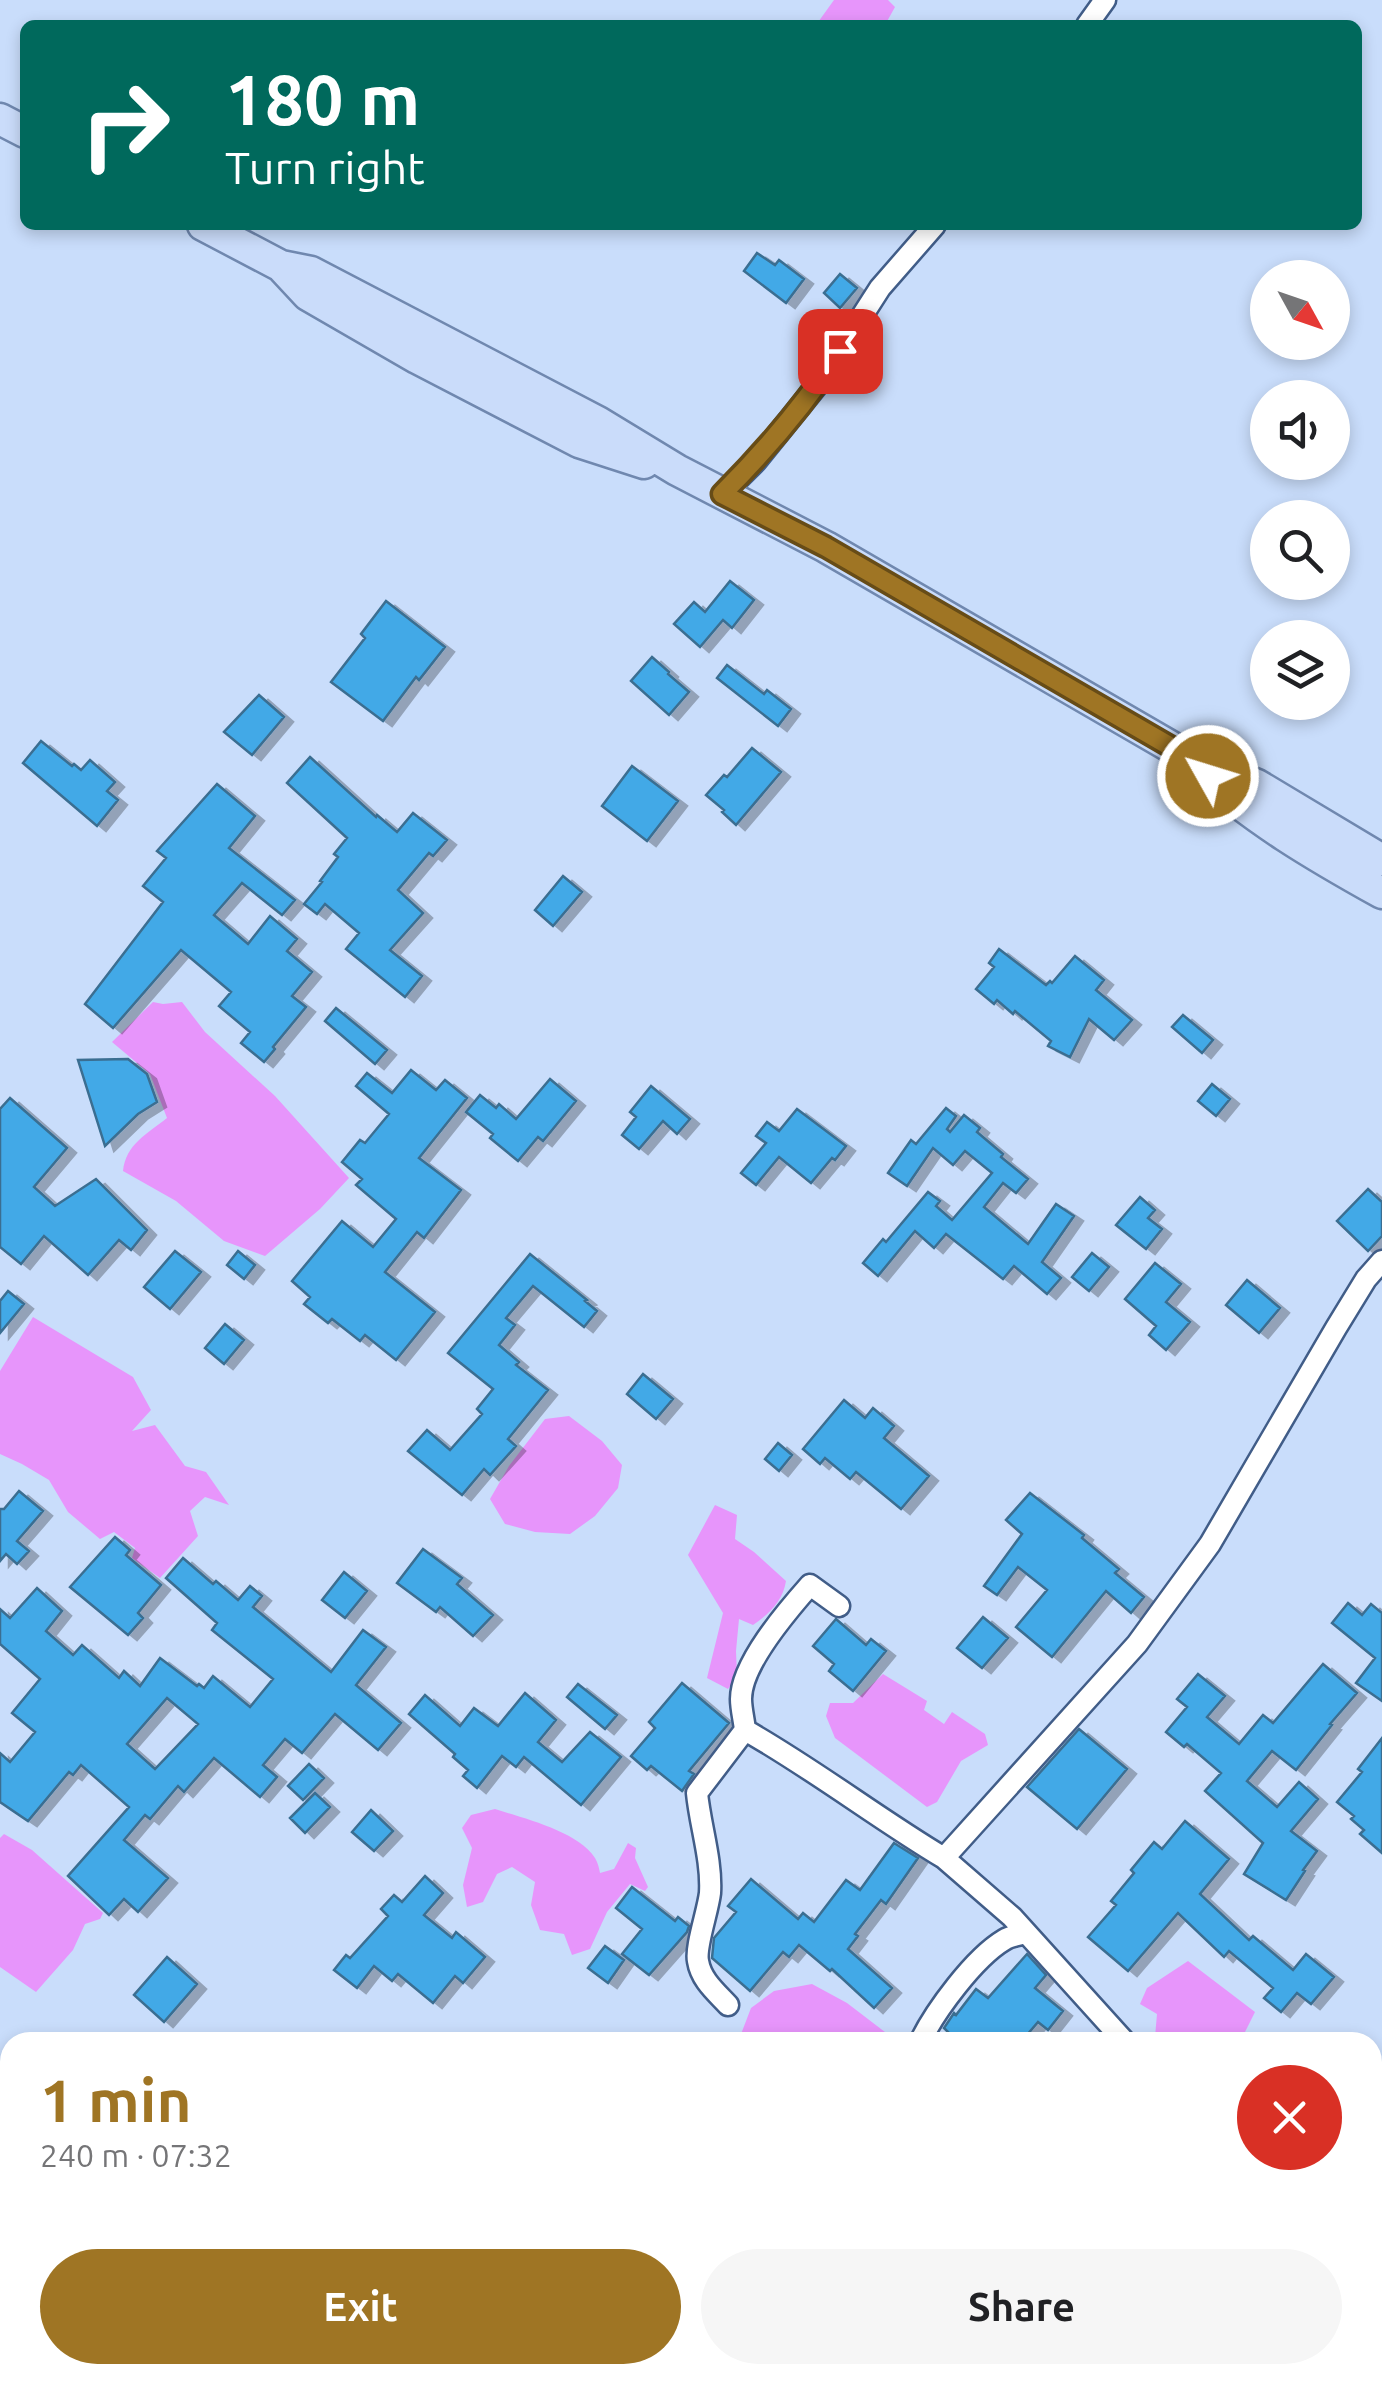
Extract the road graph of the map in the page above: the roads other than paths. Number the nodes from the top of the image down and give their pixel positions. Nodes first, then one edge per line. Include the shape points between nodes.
1 (213, 230) edge
2 (931, 230) edge
3 (722, 494) junction
4 (1185, 755) junction
5 (1382, 860) edge
6 (1382, 893) edge
7 (1382, 1261) edge
8 (839, 1606) dead end
9 (745, 1730) junction
10 (944, 1858) junction
11 (1026, 1934) junction
12 (728, 2005) dead end
13 (926, 2032) edge
14 (1116, 2032) edge

1 - 3 main road via 281,266 308,295 342,316 563,434 676,470
2 - 3 street via 880,288 819,383
3 - 4 main road
4 - 5 main road via 1257,785
4 - 6 main road via 1230,798
7 - 10 street via 1210,1544 1136,1644
8 - 9 street via 810,1584 790,1608 747,1670 740,1698
9 - 10 street
9 - 12 street via 696,1793 710,1889 696,1958 704,1979
10 - 11 street
11 - 13 street via 1006,1938 974,1966
11 - 14 street

